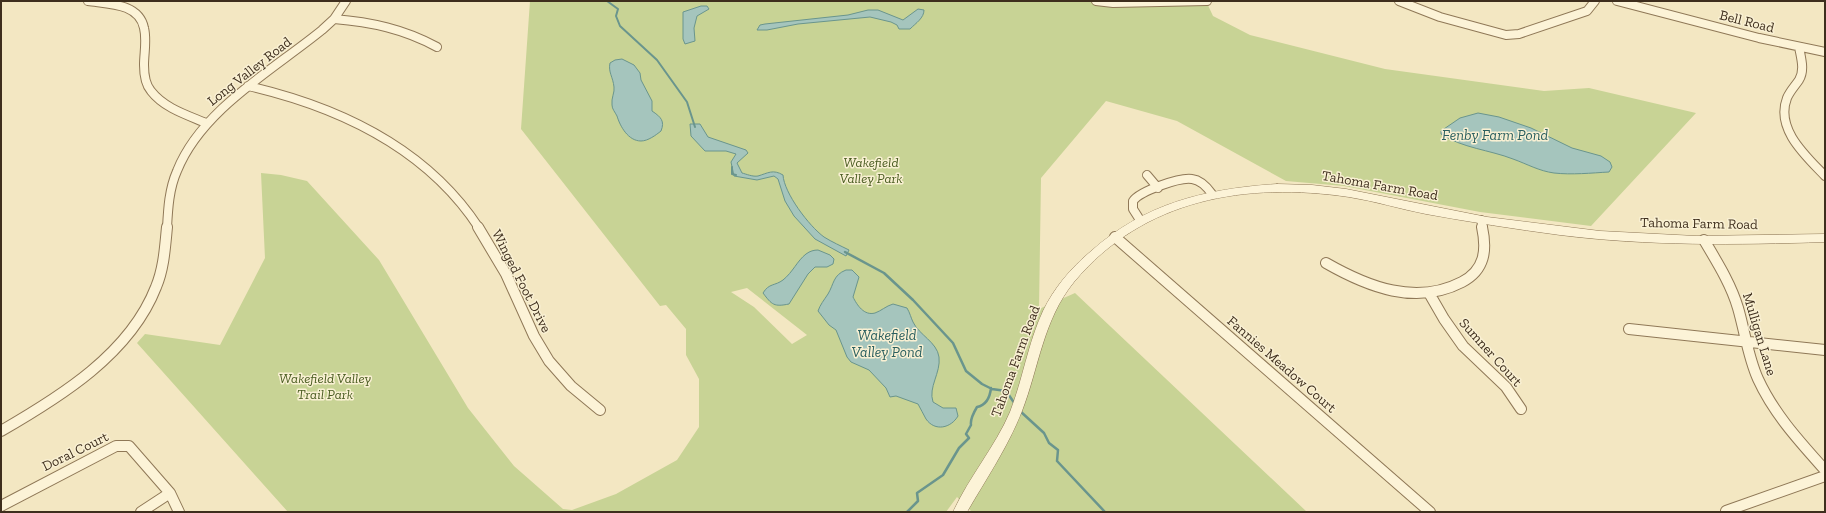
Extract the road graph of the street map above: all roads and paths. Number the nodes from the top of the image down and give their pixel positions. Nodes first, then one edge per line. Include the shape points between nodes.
1 (88, 1) edge
2 (346, 1) edge
3 (1096, 1) edge
4 (1207, 1) edge
5 (1399, 1) edge
6 (1595, 1) edge
7 (1617, 1) edge
8 (334, 19) junction
9 (437, 47) dead end
10 (1799, 47) junction
11 (1825, 52) edge
12 (248, 86) junction
13 (206, 123) junction
14 (1147, 175) dead end
15 (1825, 176) edge
16 (1158, 188) junction
17 (1212, 194) junction
18 (1140, 220) junction
19 (1481, 220) junction
20 (1115, 237) junction
21 (1825, 238) edge
22 (1704, 240) junction
23 (1326, 263) dead end
24 (1429, 293) junction
25 (1629, 329) dead end
26 (1746, 341) junction
27 (1825, 350) edge
28 (1521, 409) dead end
29 (600, 410) dead end
30 (1, 432) edge
31 (1825, 470) edge
32 (1825, 476) edge
33 (170, 493) junction
34 (1, 506) edge
35 (1726, 511) edge
36 (141, 512) edge
37 (179, 512) edge
38 (960, 512) edge
39 (1430, 512) edge

1 - 13 street via 119,6 136,13 144,30 144,72 151,91 166,104
2 - 8 street, Long Valley Road
3 - 4 street
5 - 6 street via 1440,17 1506,35 1519,34 1576,16 1587,10
7 - 10 street, Bell Road
8 - 9 street via 379,24 423,39
8 - 12 street, Long Valley Road
10 - 11 street, Bell Road
10 - 15 street via 1801,74 1785,103 1785,117 1794,139
12 - 13 street, Long Valley Road
12 - 29 street, Winged Foot Drive via 272,90 354,121 400,148 436,176 467,210 492,248 547,358 563,378
13 - 30 street, Long Valley Road via 182,159 172,183 166,212 164,258 160,276 145,311 127,336 94,368 52,400
14 - 16 street
16 - 17 street via 1192,179 1204,185
16 - 18 street via 1132,201 1131,207
17 - 18 street, Tahoma Farm Road
17 - 19 street, Tahoma Farm Road via 1263,189 1316,189
18 - 20 street, Tahoma Farm Road
19 - 22 street, Tahoma Farm Road via 1604,235
19 - 24 street via 1485,255 1478,270 1455,286
20 - 38 street, Tahoma Farm Road via 1086,261 1049,310 1017,407 994,455
20 - 39 street, Fannies Meadow Court
21 - 22 street, Tahoma Farm Road
22 - 26 street, Mulligan Lane via 1731,291
23 - 24 street via 1341,273 1380,288 1404,293
24 - 28 street, Sumner Court via 1463,346 1506,387
25 - 26 street
26 - 27 street
26 - 31 street, Mulligan Lane via 1755,372 1770,402 1794,435
32 - 35 street
33 - 34 street, Doral Court via 129,446 116,446
33 - 36 street
33 - 37 street, Doral Court

